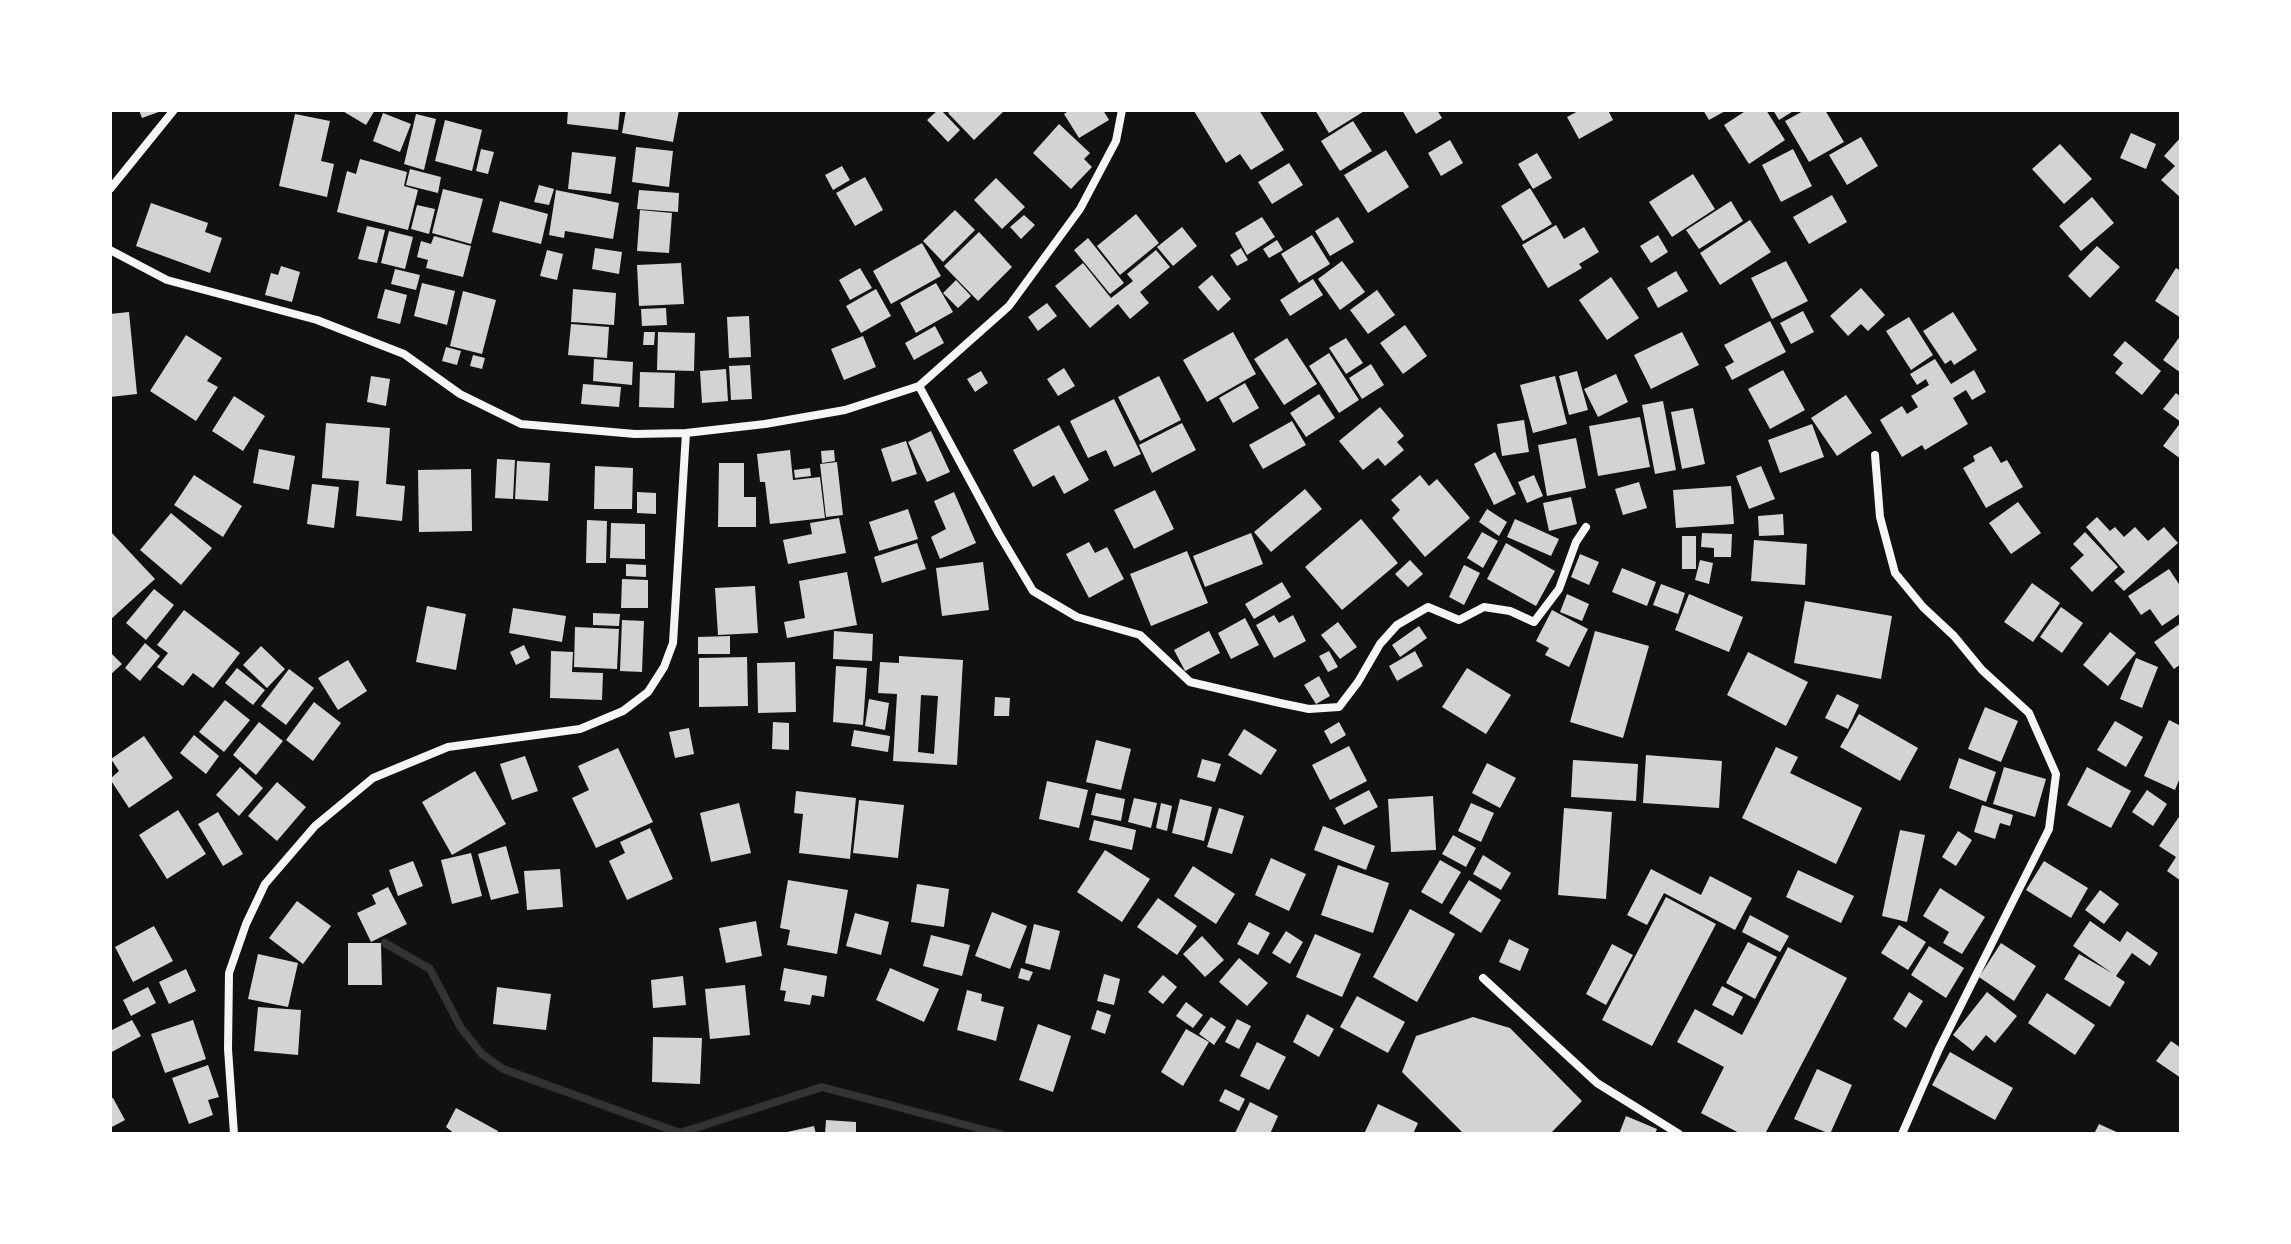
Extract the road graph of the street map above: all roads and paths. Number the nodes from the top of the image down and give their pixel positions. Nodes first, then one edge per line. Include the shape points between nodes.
1 (174, 110) edge
2 (1122, 110) edge
3 (110, 189) edge
4 (110, 250) edge
5 (919, 386) junction
6 (686, 433) junction
7 (1875, 455) dead end
8 (1586, 527) dead end
9 (1483, 978) dead end
10 (234, 1134) edge
11 (1679, 1134) edge
12 (1902, 1134) edge

1 - 3 street
2 - 5 street via 1116,141 1080,209 1018,294
4 - 6 street via 167,280 317,320 404,354 460,394 521,424
5 - 6 street via 845,410
5 - 8 street via 1033,591 1077,617 1140,635 1190,682 1280,703 1309,709 1339,707 1380,644 1397,625 1428,607 1459,620 1484,607 1534,622 1559,589
6 - 10 street via 673,643 648,692 623,711 580,729 448,747 373,778 315,826 265,884 229,973
7 - 12 street via 1880,517 1895,573 1982,670 2029,713 2056,774 2049,829
9 - 11 street via 1597,1083

